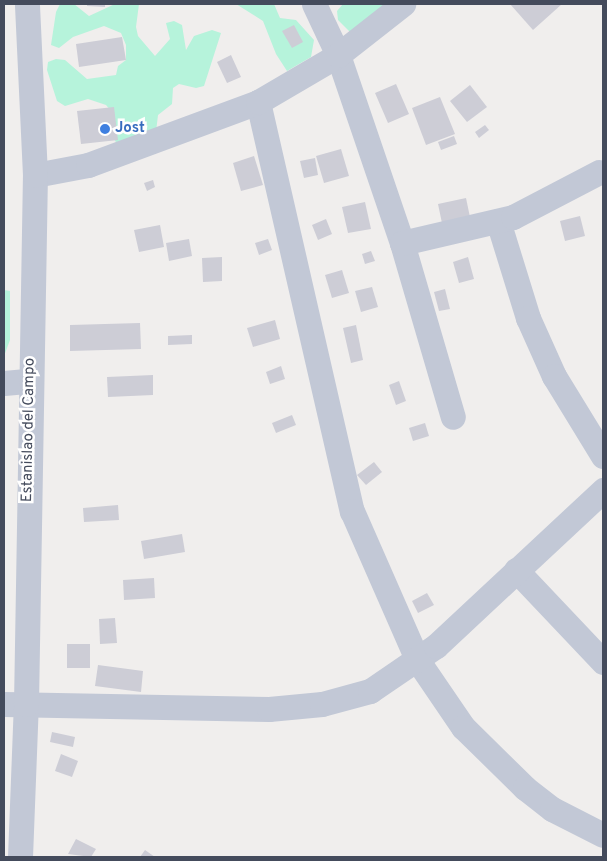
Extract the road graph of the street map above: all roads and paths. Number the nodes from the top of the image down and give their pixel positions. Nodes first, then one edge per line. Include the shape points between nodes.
1 (27, 4) edge
2 (314, 4) edge
3 (403, 4) edge
4 (338, 55) junction
5 (258, 102) junction
6 (599, 172) dead end
7 (35, 175) junction
8 (498, 221) junction
9 (402, 243) junction
10 (30, 381) junction
11 (4, 383) edge
12 (453, 417) dead end
13 (603, 456) edge
14 (603, 490) edge
15 (516, 570) junction
16 (15, 571) edge
17 (418, 660) junction
18 (603, 662) edge
19 (15, 704) edge
20 (603, 835) edge
21 (20, 857) edge

1 - 7 street, Estanislao del Campo
2 - 4 street
3 - 4 street
4 - 5 street
4 - 9 street
5 - 7 street via 88,165
5 - 17 street via 352,511
6 - 8 street
7 - 10 street, Estanislao del Campo
8 - 9 street
8 - 13 street via 528,318 554,376
9 - 12 street
10 - 11 street
10 - 16 street, Estanislao del Campo
14 - 15 street
15 - 17 street
15 - 18 street
16 - 19 street, Estanislao del Campo
17 - 19 street via 370,691 322,704 270,710
17 - 20 street via 462,727 525,788 552,809
19 - 21 street, Estanislao del Campo

